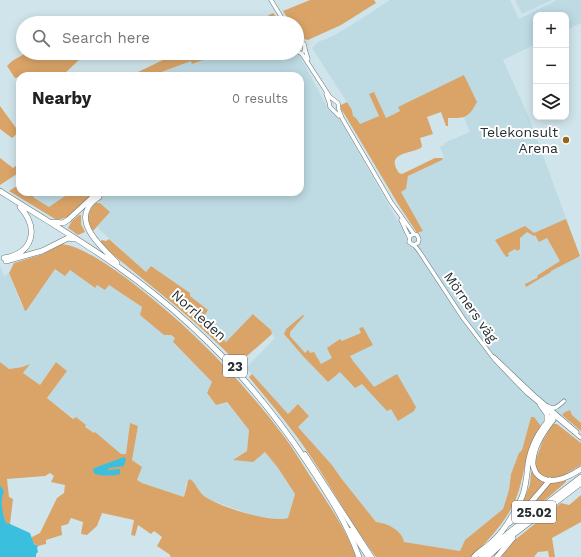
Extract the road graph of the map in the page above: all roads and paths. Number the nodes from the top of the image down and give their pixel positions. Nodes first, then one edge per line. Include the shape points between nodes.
1 (271, 0) edge
2 (281, 16) edge
3 (304, 44) edge
4 (305, 50) joint
5 (304, 58) edge
6 (316, 74) junction
7 (323, 87) junction
8 (334, 101) junction
9 (329, 104) junction
10 (338, 107) junction
11 (333, 110) junction
12 (346, 125) junction
13 (0, 190) edge
14 (6, 194) junction
15 (97, 196) edge
16 (97, 196) edge
17 (16, 201) junction
18 (391, 202) junction
19 (53, 222) junction
20 (414, 234) junction
21 (409, 237) junction
22 (77, 240) junction
23 (418, 242) junction
24 (413, 245) junction
25 (117, 263) junction
26 (432, 270) junction
27 (564, 401) dead end
28 (541, 403) junction
29 (554, 416) junction
30 (547, 422) junction
31 (566, 426) junction
32 (547, 428) junction
33 (581, 437) edge
34 (305, 454) joint
35 (581, 469) edge
36 (581, 477) edge
37 (550, 480) junction
38 (581, 482) edge
39 (343, 520) junction
40 (528, 523) junction
41 (505, 526) junction
42 (359, 557) edge
43 (368, 557) edge
44 (372, 557) edge
45 (474, 557) edge
46 (480, 557) edge
47 (487, 557) edge
48 (498, 557) edge

1 - 2 main road
3 - 4 main road
4 - 6 main road
5 - 6 main road
6 - 7 main road
7 - 8 main road
7 - 9 main road
8 - 9 main road
8 - 10 main road
9 - 11 main road
10 - 11 main road
10 - 12 main road
11 - 12 main road
12 - 18 main road
13 - 14 highway, 23
14 - 17 highway, Norrleden / 23
14 - 19 highway, Norrleden / 23
15 - 19 highway via 63,223
16 - 25 highway via 87,210 85,222 93,236
17 - 22 highway, Norrleden / 23
17 - 22 highway via 30,220 32,236 21,252 5,260 42,252 68,238
18 - 20 main road
18 - 21 main road
19 - 25 highway, Norrleden / 23
20 - 21 main road
20 - 23 main road via 418,237
21 - 24 main road via 409,242
22 - 39 highway, Norrleden / 23 via 148,289 224,357 292,439
23 - 24 main road
23 - 26 main road, Mörners väg
24 - 26 main road, Mörners väg
25 - 34 highway, Norrleden / 23 via 180,312 225,356 265,400
26 - 28 main road, Mörners väg via 463,318 493,356 516,382
27 - 28 main road via 554,408
28 - 29 main road, Mörners väg
28 - 30 highway via 547,414
28 - 33 main road, Mörners väg
29 - 30 highway
29 - 31 main road, Mörners väg
29 - 32 highway
30 - 41 highway via 538,434 531,451 522,495
31 - 32 main road via 555,422
31 - 33 main road, Mörners väg
32 - 37 highway via 536,447 533,465 538,475
34 - 44 main road, Norrleden / 23
35 - 37 highway via 567,477
36 - 46 highway, 25.02
37 - 41 highway via 521,514
38 - 40 highway, 25.02
39 - 42 highway
39 - 43 main road, Norrleden / 23
40 - 47 highway, 25.02
40 - 48 highway
41 - 45 highway via 494,540

